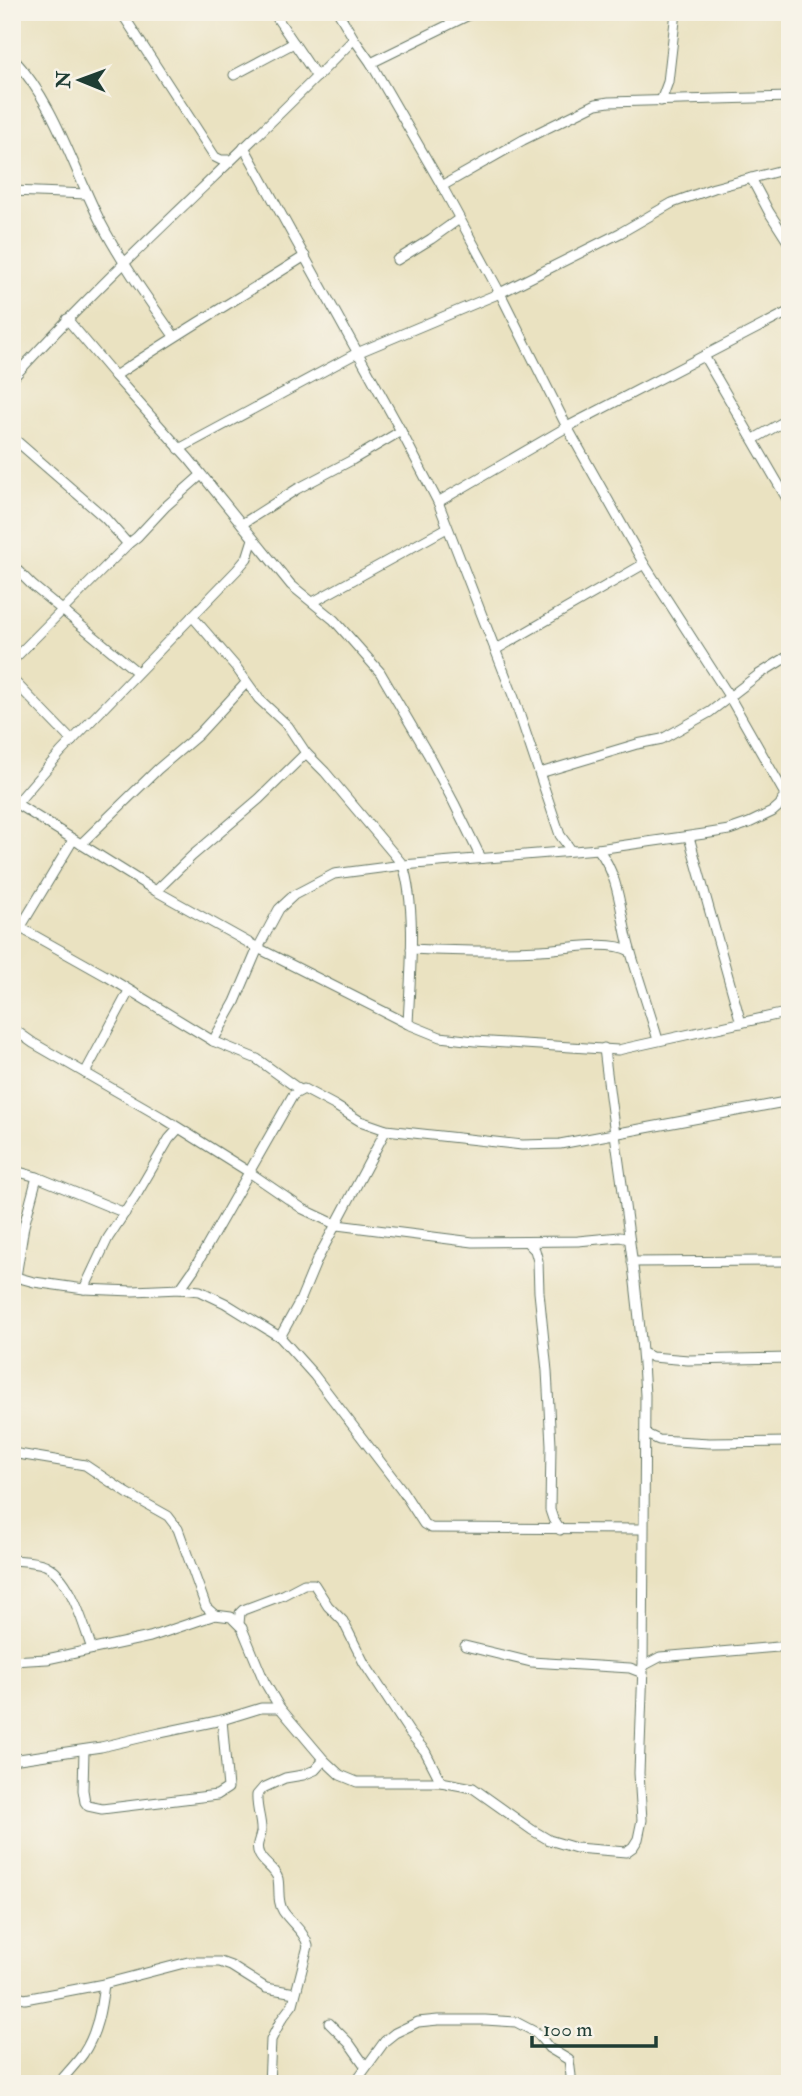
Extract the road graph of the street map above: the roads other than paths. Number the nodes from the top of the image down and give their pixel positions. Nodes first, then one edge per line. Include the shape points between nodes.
1 (121, 12) edge
2 (273, 12) edge
3 (338, 12) edge
4 (475, 12) edge
5 (676, 12) edge
6 (354, 39) junction
7 (294, 43) junction
8 (12, 57) edge
9 (371, 63) junction
10 (234, 75) dead end
11 (317, 77) junction
12 (668, 82) junction
13 (790, 97) edge
14 (661, 101) junction
15 (678, 101) junction
16 (244, 147) junction
17 (230, 160) junction
18 (790, 168) edge
19 (751, 178) junction
20 (442, 186) junction
21 (12, 191) edge
22 (87, 194) junction
23 (459, 219) junction
24 (790, 245) edge
25 (305, 256) junction
26 (397, 260) dead end
27 (123, 264) junction
28 (500, 293) junction
29 (790, 311) edge
30 (67, 318) junction
31 (174, 336) junction
32 (357, 353) junction
33 (704, 356) junction
34 (16, 367) edge
35 (115, 376) junction
36 (12, 379) edge
37 (790, 418) edge
38 (567, 427) junction
39 (401, 431) junction
40 (12, 437) edge
41 (754, 439) junction
42 (179, 449) junction
43 (200, 476) junction
44 (438, 502) junction
45 (790, 504) edge
46 (242, 524) junction
47 (447, 528) junction
48 (253, 539) junction
49 (128, 544) junction
50 (644, 564) junction
51 (12, 565) edge
52 (313, 602) junction
53 (64, 609) junction
54 (192, 616) junction
55 (495, 650) junction
56 (790, 655) edge
57 (12, 660) edge
58 (137, 672) junction
59 (12, 679) edge
60 (246, 683) junction
61 (729, 696) junction
62 (72, 741) junction
63 (306, 753) junction
64 (540, 773) junction
65 (787, 799) edge
66 (14, 802) edge
67 (689, 836) junction
68 (77, 842) junction
69 (598, 849) junction
70 (571, 850) junction
71 (481, 858) junction
72 (403, 865) junction
73 (156, 891) junction
74 (16, 926) edge
75 (258, 948) junction
76 (411, 949) junction
77 (630, 951) junction
78 (129, 991) junction
79 (790, 1012) edge
80 (741, 1023) junction
81 (408, 1024) junction
82 (12, 1028) edge
83 (658, 1040) junction
84 (213, 1041) junction
85 (604, 1048) junction
86 (85, 1073) junction
87 (300, 1090) junction
88 (790, 1101) edge
89 (178, 1129) junction
90 (386, 1129) junction
91 (614, 1134) junction
92 (12, 1170) edge
93 (249, 1172) junction
94 (37, 1177) junction
95 (125, 1213) junction
96 (337, 1224) junction
97 (629, 1239) junction
98 (528, 1243) junction
99 (790, 1261) edge
100 (632, 1262) junction
101 (14, 1277) edge
102 (84, 1289) junction
103 (180, 1289) junction
104 (280, 1337) junction
105 (643, 1353) junction
106 (790, 1357) edge
107 (646, 1433) junction
108 (790, 1442) edge
109 (12, 1453) edge
110 (560, 1530) junction
111 (643, 1530) junction
112 (12, 1560) edge
113 (215, 1615) junction
114 (239, 1624) junction
115 (466, 1646) dead end
116 (790, 1646) edge
117 (92, 1649) junction
118 (12, 1661) edge
119 (643, 1669) junction
120 (280, 1708) junction
121 (222, 1720) junction
122 (84, 1750) junction
123 (324, 1759) junction
124 (12, 1760) edge
125 (441, 1782) junction
126 (104, 1984) junction
127 (295, 1993) junction
128 (12, 1995) edge
129 (329, 2024) dead end
130 (366, 2067) junction
131 (58, 2084) edge
132 (269, 2084) edge
133 (354, 2084) edge
134 (570, 2084) edge

1 - 17 street via 211,152
2 - 7 street
3 - 6 street
4 - 9 street
5 - 12 street
6 - 9 street
6 - 11 street
7 - 10 street
7 - 11 street
8 - 22 street via 42,96
9 - 20 street
11 - 16 street
12 - 14 street
12 - 15 street
13 - 15 street
14 - 15 street
14 - 20 street via 596,104
16 - 17 street
16 - 25 street
17 - 27 street
18 - 19 street
19 - 24 street
19 - 28 street via 672,203
20 - 23 street
21 - 22 street
22 - 27 street
23 - 26 street
23 - 28 street
25 - 31 street
25 - 32 street
27 - 30 street
27 - 31 street
28 - 32 street
28 - 38 street
29 - 33 street
30 - 34 street
30 - 35 street
31 - 35 street
32 - 39 street
32 - 42 street
33 - 38 street
33 - 41 street
34 - 36 street
35 - 42 street
37 - 41 street
38 - 44 street
38 - 50 street
39 - 44 street
39 - 46 street
40 - 49 street via 105,518
41 - 45 street
42 - 43 street
43 - 46 street
43 - 49 street
44 - 47 street
46 - 48 street
47 - 52 street
47 - 55 street
48 - 52 street via 291,585
48 - 54 street via 247,558
49 - 53 street
50 - 55 street
50 - 61 street
51 - 53 street
52 - 71 street via 380,673 442,779
53 - 57 street
53 - 58 street
54 - 58 street
54 - 60 street
55 - 64 street
56 - 61 street
58 - 62 street
59 - 62 street
60 - 63 street via 288,726
60 - 68 street via 198,735
61 - 64 street via 662,739
61 - 65 street
62 - 66 street
63 - 72 street
63 - 73 street
64 - 70 street via 561,835
65 - 67 street via 749,823
66 - 68 street
67 - 69 street
67 - 80 street
68 - 73 street
68 - 74 street
69 - 70 street
69 - 77 street via 616,886
70 - 71 street
71 - 72 street
72 - 75 street via 334,874 313,884 279,909
72 - 76 street via 408,880
73 - 75 street
74 - 78 street
75 - 81 street
75 - 84 street
76 - 77 street via 540,950 611,945
76 - 81 street
77 - 83 street
78 - 84 street
78 - 86 street
79 - 80 street
80 - 83 street
81 - 85 street via 440,1037 463,1040
82 - 86 street
83 - 85 street via 618,1050
84 - 87 street via 257,1059
85 - 91 street
86 - 89 street
87 - 90 street
87 - 93 street
88 - 91 street
89 - 93 street
89 - 95 street
90 - 91 street via 522,1145 560,1144
90 - 96 street
91 - 97 street
92 - 94 street
93 - 96 street via 303,1209
93 - 103 street
94 - 95 street
94 - 101 street
95 - 102 street via 108,1237
96 - 98 street via 473,1242
96 - 104 street
97 - 98 street
97 - 100 street
98 - 110 street via 538,1261 548,1371 550,1510
99 - 100 street
100 - 105 street
101 - 102 street
102 - 103 street
103 - 104 street via 225,1303
104 - 110 street via 424,1524 431,1528
105 - 106 street via 688,1360
105 - 107 street
107 - 108 street via 659,1440
107 - 111 street
109 - 113 street via 85,1465 168,1516 178,1529 206,1607
110 - 111 street
111 - 119 street
112 - 117 street via 40,1563 55,1572 79,1610
113 - 114 street via 231,1617
113 - 117 street via 150,1637
114 - 120 street
114 - 125 street via 243,1611 304,1584 314,1584 343,1621 364,1663
115 - 119 street via 531,1662
116 - 119 street via 660,1657
117 - 118 street
119 - 125 street via 642,1820 634,1847 626,1852 576,1848 549,1840 473,1788
120 - 121 street via 261,1708
120 - 123 street
121 - 122 street
121 - 122 street via 228,1788 217,1795 92,1808 85,1802 83,1790
122 - 124 street
123 - 125 street via 340,1775 358,1782
123 - 127 street via 315,1770 288,1776 257,1795 259,1854 276,1873 279,1904 308,1946
126 - 127 street via 188,1962 219,1962 267,1988
126 - 128 street via 24,1998
126 - 131 street via 92,2038
127 - 132 street via 271,2040
129 - 130 street
130 - 133 street
130 - 134 street via 385,2041 418,2022 516,2022 569,2060

